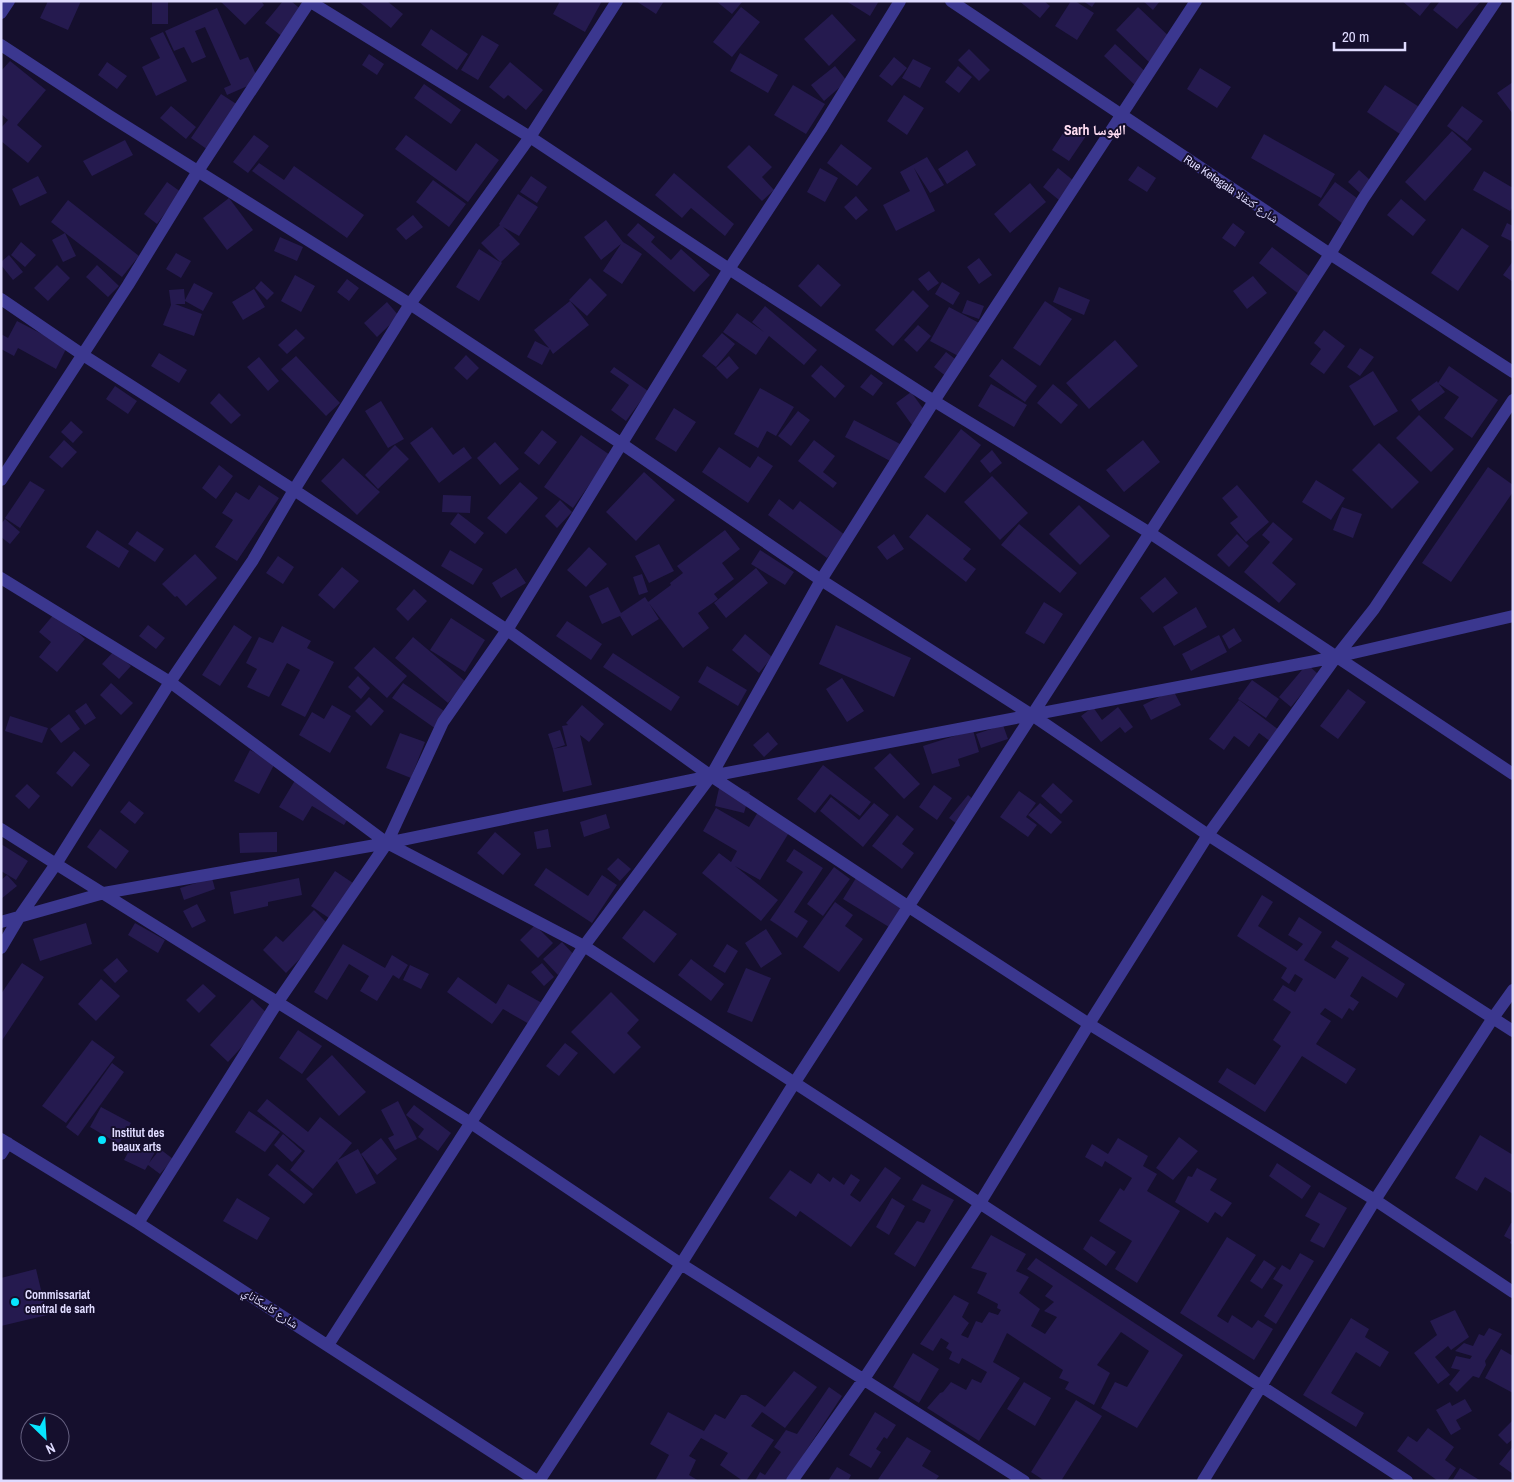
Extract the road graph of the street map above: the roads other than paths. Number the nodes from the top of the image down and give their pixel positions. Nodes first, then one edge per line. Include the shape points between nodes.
1 (9, 1) edge
2 (618, 1) edge
3 (900, 1) edge
4 (951, 1) edge
5 (1196, 1) edge
6 (1496, 1) edge
7 (310, 2) edge
8 (1, 13) edge
9 (1, 46) edge
10 (1121, 116) junction
11 (530, 137) junction
12 (198, 171) junction
13 (1330, 254) junction
14 (729, 269) junction
15 (1, 300) edge
16 (410, 304) junction
17 (83, 355) junction
18 (1513, 372) edge
19 (1513, 400) edge
20 (934, 401) junction
21 (622, 444) junction
22 (1, 480) edge
23 (294, 490) junction
24 (1150, 533) junction
25 (1, 578) edge
26 (821, 580) junction
27 (1513, 616) edge
28 (507, 630) junction
29 (1336, 657) junction
30 (170, 682) junction
31 (1032, 715) junction
32 (1513, 774) edge
33 (711, 776) junction
34 (1, 828) edge
35 (1208, 835) junction
36 (387, 843) junction
37 (56, 864) junction
38 (104, 893) junction
39 (909, 907) junction
40 (20, 916) junction
41 (1, 922) edge
42 (584, 946) junction
43 (1, 948) edge
44 (1513, 990) edge
45 (277, 1003) junction
46 (1493, 1018) junction
47 (1088, 1024) junction
48 (1513, 1031) edge
49 (795, 1082) junction
50 (471, 1124) junction
51 (4, 1145) edge
52 (1376, 1200) junction
53 (980, 1203) junction
54 (138, 1223) junction
55 (681, 1264) junction
56 (1513, 1292) edge
57 (328, 1345) junction
58 (864, 1380) junction
59 (1262, 1386) junction
60 (538, 1481) edge
61 (792, 1481) edge
62 (1024, 1481) edge
63 (1203, 1481) edge
64 (1407, 1481) edge

1 - 8 street
2 - 11 street
3 - 14 street
4 - 10 street, Rue Ketegala شارع كتقالا
5 - 10 street
6 - 13 street via 1363,199
7 - 11 street
7 - 12 street
9 - 12 street
10 - 13 street, Rue Ketegala شارع كتقالا
10 - 20 street
11 - 14 street
11 - 16 street
12 - 16 street
12 - 17 street
13 - 18 street, Rue Ketegala شارع كتقالا
13 - 24 street
14 - 20 street
14 - 21 street
15 - 17 street
16 - 21 street
16 - 23 street
17 - 22 street
17 - 23 street
19 - 29 street via 1374,609
20 - 24 street
20 - 26 street
21 - 26 street
21 - 28 street
23 - 28 street
23 - 30 street via 253,560
24 - 29 street
24 - 31 street
25 - 30 street
26 - 31 street
26 - 33 street
27 - 29 street
28 - 33 street
28 - 36 street via 443,722
29 - 31 street
29 - 32 street
29 - 35 street
30 - 36 street
30 - 37 street
31 - 33 street
31 - 35 street
31 - 39 street
33 - 36 street
33 - 39 street
33 - 42 street
34 - 37 street
35 - 46 street
35 - 47 street
36 - 38 street
36 - 42 street
36 - 45 street
37 - 38 street
37 - 40 street
38 - 40 street
38 - 45 street
39 - 47 street
39 - 49 street
40 - 41 street
40 - 43 street
42 - 49 street
42 - 50 street
44 - 46 street
45 - 50 street
45 - 54 street
46 - 48 street
46 - 52 street
47 - 52 street
47 - 53 street
49 - 53 street
49 - 55 street
50 - 55 street
50 - 57 street
51 - 54 street, شارع كاسكاناي
52 - 56 street
52 - 59 street
53 - 58 street
53 - 59 street
54 - 57 street, شارع كاسكاناي
55 - 58 street
55 - 60 street
57 - 60 street, شارع كاسكاناي
58 - 61 street
58 - 62 street
59 - 63 street
59 - 64 street

